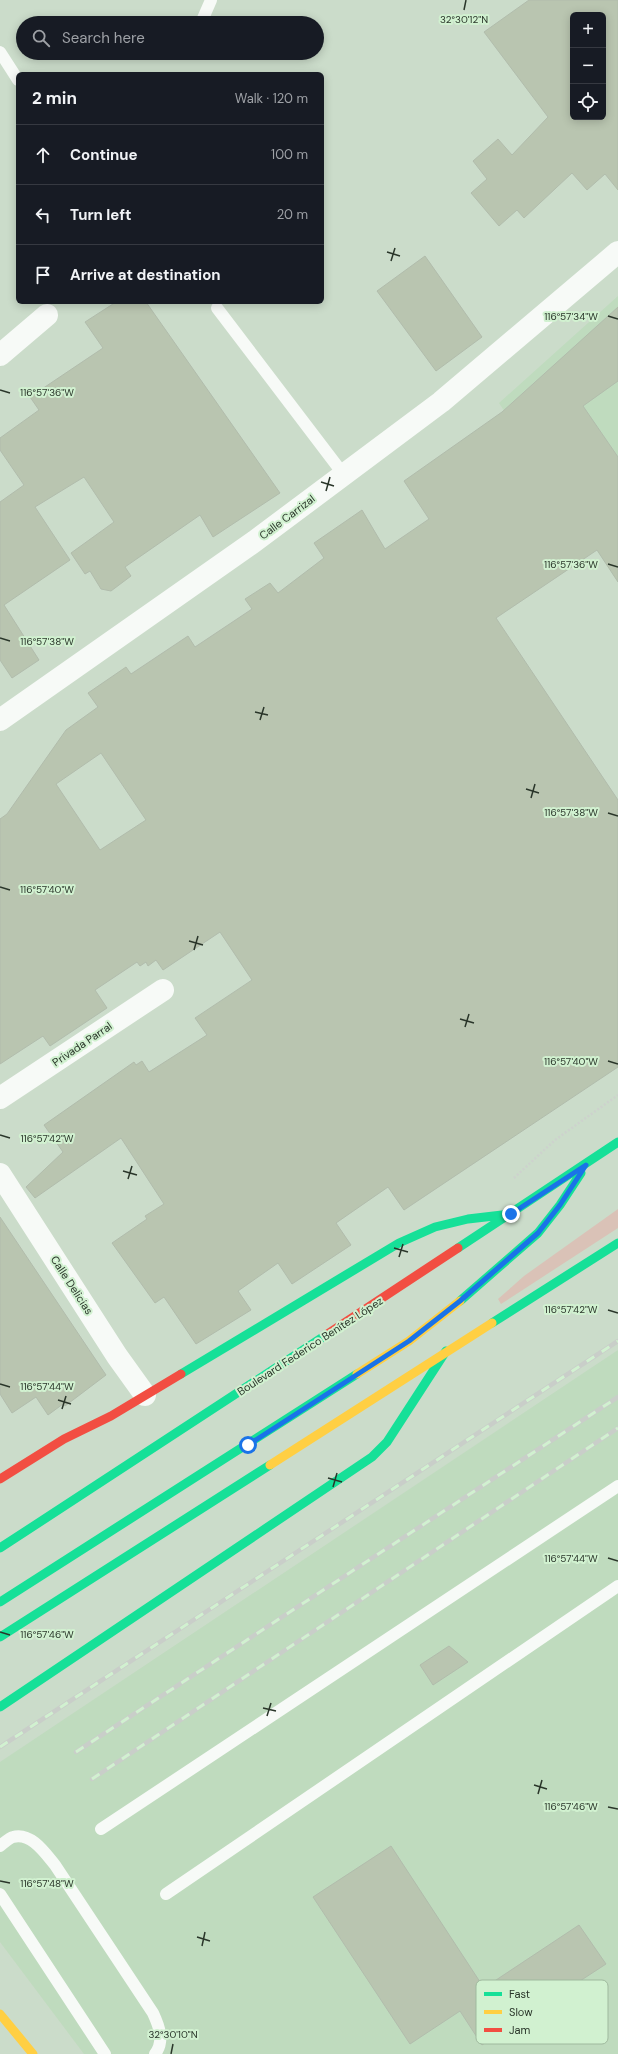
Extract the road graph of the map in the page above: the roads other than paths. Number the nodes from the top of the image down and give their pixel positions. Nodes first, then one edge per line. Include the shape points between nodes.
1 (211, 0) edge
2 (204, 16) edge
3 (0, 52) edge
4 (16, 77) edge
5 (618, 252) edge
6 (217, 308) dead end
7 (47, 315) dead end
8 (0, 355) edge
9 (344, 475) junction
10 (0, 720) edge
11 (163, 990) dead end
12 (0, 1098) edge
13 (618, 1142) edge
14 (586, 1165) junction
15 (0, 1174) edge
16 (511, 1214) junction
17 (618, 1243) edge
18 (446, 1351) junction
19 (145, 1395) junction
20 (0, 1480) edge
21 (618, 1486) edge
22 (0, 1548) edge
23 (618, 1586) edge
24 (0, 1602) edge
25 (0, 1637) edge
26 (0, 1707) edge
27 (101, 1829) dead end
28 (0, 1846) edge
29 (0, 1894) edge
30 (166, 1894) dead end
31 (0, 2014) edge
32 (33, 2054) edge
33 (105, 2054) edge
34 (155, 2054) edge

1 - 2 lane
3 - 4 lane
5 - 9 street, Calle Carrizal via 442,402
6 - 9 lane
7 - 8 street
9 - 10 street, Calle Carrizal
11 - 12 street, Privada Parral
13 - 14 main road, Boulevard Federico Benítez López
14 - 16 main road, Boulevard Federico Benítez López
14 - 24 main road via 538,1233 466,1296 409,1341
15 - 19 street, Calle Delicias via 117,1356
16 - 19 main road via 468,1219 435,1227 399,1243
16 - 22 main road, Boulevard Federico Benítez López
17 - 18 main road
18 - 25 main road
18 - 26 main road via 391,1436 372,1457
19 - 20 main road via 111,1416 64,1439
21 - 27 lane
23 - 30 lane
28 - 34 lane via 13,1837 23,1837 41,1848 55,1864 153,2013 161,2037 159,2049
29 - 33 lane
31 - 32 main road

